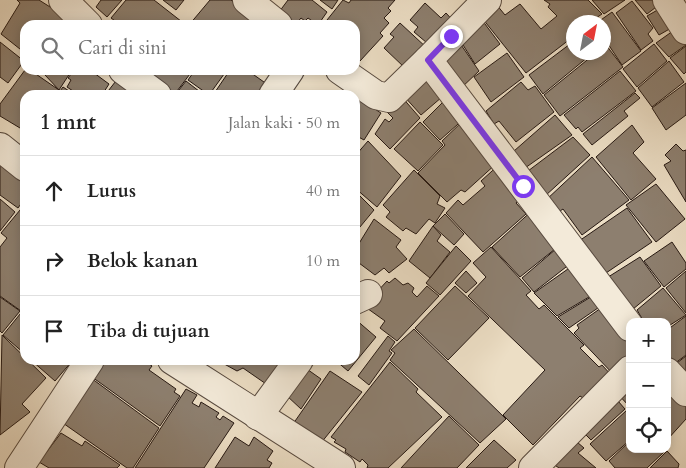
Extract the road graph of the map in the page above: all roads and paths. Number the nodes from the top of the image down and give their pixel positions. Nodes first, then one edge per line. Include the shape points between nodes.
1 (63, 0) edge
2 (247, 0) edge
3 (488, 0) edge
4 (667, 0) edge
5 (83, 20) edge
6 (272, 20) edge
7 (686, 30) edge
8 (428, 60) junction
9 (130, 75) edge
10 (287, 75) edge
11 (347, 75) edge
12 (150, 90) edge
13 (276, 90) edge
14 (0, 147) edge
15 (20, 163) edge
16 (626, 322) edge
17 (87, 365) edge
18 (180, 365) edge
19 (296, 365) edge
20 (626, 374) edge
21 (671, 376) edge
22 (686, 392) edge
23 (258, 416) junction
24 (19, 468) edge
25 (341, 468) edge
26 (533, 468) edge

1 - 5 street
2 - 6 street
3 - 8 street
4 - 7 street
8 - 11 street via 389,98 376,95
8 - 16 street
9 - 12 street
10 - 13 street
14 - 15 street
17 - 24 street
18 - 23 street
19 - 23 street
20 - 26 street
21 - 22 street
23 - 25 street

